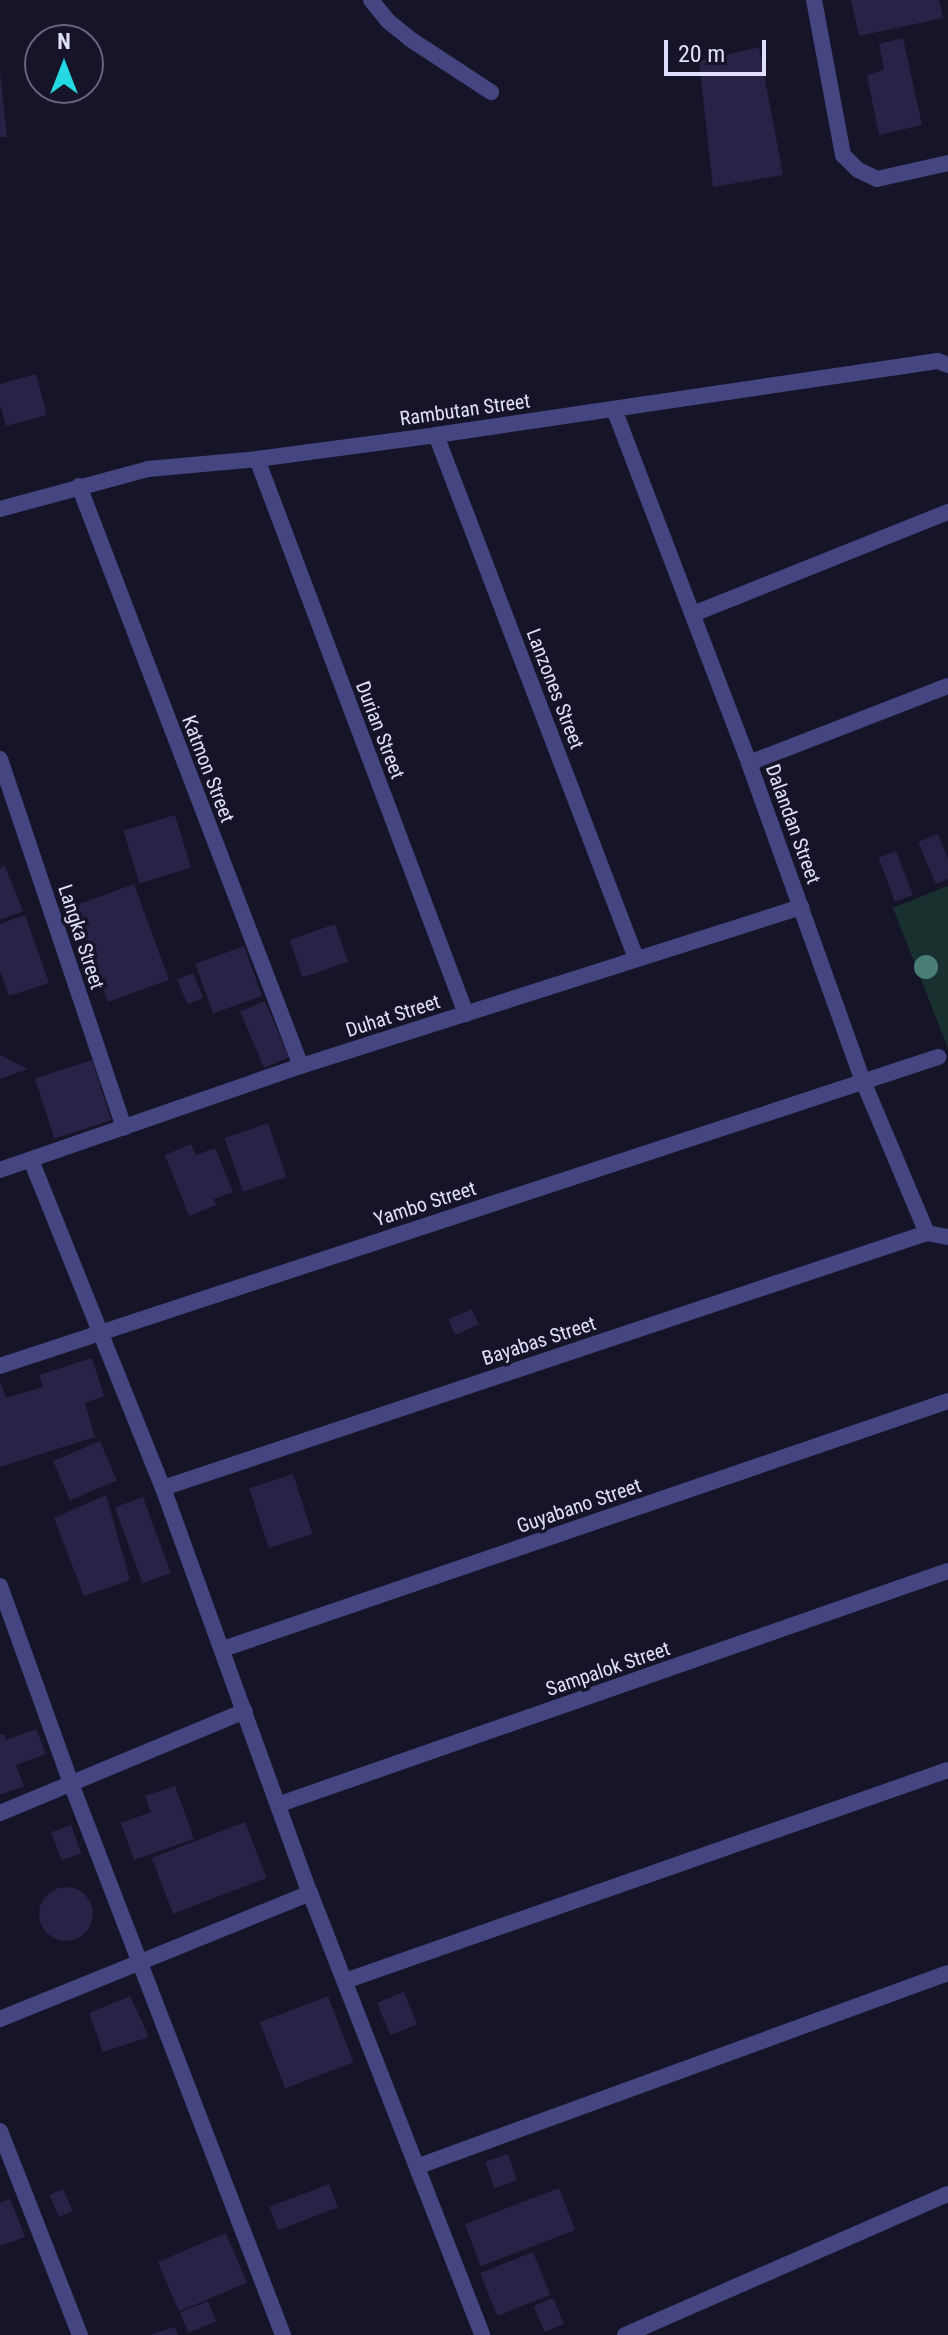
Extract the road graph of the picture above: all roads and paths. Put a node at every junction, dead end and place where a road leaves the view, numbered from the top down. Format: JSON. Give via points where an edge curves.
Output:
{"nodes":[{"id":1,"x":371,"y":0,"type":"edge"},
{"id":2,"x":814,"y":0,"type":"edge"},
{"id":3,"x":491,"y":92,"type":"dead end"},
{"id":4,"x":948,"y":163,"type":"edge"},
{"id":5,"x":943,"y":363,"type":"edge"},
{"id":6,"x":614,"y":409,"type":"junction"},
{"id":7,"x":436,"y":435,"type":"junction"},
{"id":8,"x":257,"y":459,"type":"junction"},
{"id":9,"x":79,"y":486,"type":"junction"},
{"id":10,"x":0,"y":509,"type":"edge"},
{"id":11,"x":948,"y":512,"type":"edge"},
{"id":12,"x":693,"y":614,"type":"junction"},
{"id":13,"x":948,"y":686,"type":"edge"},
{"id":14,"x":0,"y":759,"type":"edge"},
{"id":15,"x":749,"y":763,"type":"junction"},
{"id":16,"x":801,"y":907,"type":"junction"},
{"id":17,"x":636,"y":958,"type":"junction"},
{"id":18,"x":466,"y":1014,"type":"junction"},
{"id":19,"x":938,"y":1057,"type":"dead end"},
{"id":20,"x":301,"y":1066,"type":"junction"},
{"id":21,"x":863,"y":1081,"type":"junction"},
{"id":22,"x":124,"y":1128,"type":"junction"},
{"id":23,"x":31,"y":1160,"type":"junction"},
{"id":24,"x":0,"y":1170,"type":"edge"},
{"id":25,"x":927,"y":1233,"type":"junction"},
{"id":26,"x":948,"y":1237,"type":"edge"},
{"id":27,"x":99,"y":1333,"type":"junction"},
{"id":28,"x":0,"y":1366,"type":"edge"},
{"id":29,"x":948,"y":1401,"type":"edge"},
{"id":30,"x":163,"y":1488,"type":"junction"},
{"id":31,"x":944,"y":1572,"type":"edge"},
{"id":32,"x":0,"y":1586,"type":"edge"},
{"id":33,"x":948,"y":1589,"type":"edge"},
{"id":34,"x":223,"y":1649,"type":"junction"},
{"id":35,"x":245,"y":1711,"type":"junction"},
{"id":36,"x":948,"y":1770,"type":"edge"},
{"id":37,"x":72,"y":1786,"type":"junction"},
{"id":38,"x":280,"y":1804,"type":"junction"},
{"id":39,"x":0,"y":1813,"type":"edge"},
{"id":40,"x":310,"y":1893,"type":"junction"},
{"id":41,"x":141,"y":1961,"type":"junction"},
{"id":42,"x":948,"y":1973,"type":"edge"},
{"id":43,"x":345,"y":1981,"type":"junction"},
{"id":44,"x":0,"y":2019,"type":"edge"},
{"id":45,"x":0,"y":2131,"type":"edge"},
{"id":46,"x":419,"y":2166,"type":"junction"},
{"id":47,"x":948,"y":2194,"type":"edge"},
{"id":48,"x":80,"y":2335,"type":"edge"},
{"id":49,"x":283,"y":2335,"type":"edge"},
{"id":50,"x":482,"y":2335,"type":"edge"},
{"id":51,"x":625,"y":2335,"type":"edge"}],
"edges":[{"from":1,"to":3,"type":"street","via":[[410,39]]},
{"from":2,"to":4,"type":"street","via":[[843,155],[877,179]]},
{"from":5,"to":6,"type":"street","name":"Rambutan Street"},
{"from":6,"to":7,"type":"street","name":"Rambutan Street"},
{"from":6,"to":12,"type":"street","name":"Dalandan Street"},
{"from":7,"to":8,"type":"street","name":"Rambutan Street"},
{"from":7,"to":17,"type":"street","name":"Lanzones Street"},
{"from":8,"to":9,"type":"street","name":"Rambutan Street","via":[[148,469]]},
{"from":8,"to":18,"type":"street","name":"Durian Street"},
{"from":9,"to":10,"type":"street","name":"Rambutan Street"},
{"from":9,"to":20,"type":"street","name":"Katmon Street"},
{"from":11,"to":12,"type":"street"},
{"from":12,"to":15,"type":"street","name":"Dalandan Street"},
{"from":13,"to":15,"type":"street"},
{"from":14,"to":22,"type":"street","name":"Langka Street"},
{"from":15,"to":16,"type":"street","name":"Dalandan Street"},
{"from":16,"to":17,"type":"street","name":"Duhat Street"},
{"from":16,"to":21,"type":"street","name":"Dalandan Street"},
{"from":17,"to":18,"type":"street","name":"Duhat Street"},
{"from":18,"to":20,"type":"street","name":"Duhat Street"},
{"from":19,"to":21,"type":"street","name":"Yambo Street"},
{"from":20,"to":22,"type":"street","name":"Duhat Street"},
{"from":21,"to":25,"type":"street","name":"Dalandan Street"},
{"from":21,"to":27,"type":"street","name":"Yambo Street"},
{"from":22,"to":23,"type":"street","name":"Duhat Street"},
{"from":23,"to":24,"type":"street","name":"Duhat Street"},
{"from":23,"to":27,"type":"street"},
{"from":25,"to":26,"type":"street"},
{"from":25,"to":30,"type":"street","name":"Bayabas Street"},
{"from":27,"to":28,"type":"street","name":"Yambo Street"},
{"from":27,"to":30,"type":"street"},
{"from":29,"to":34,"type":"street","name":"Guyabano Street"},
{"from":30,"to":34,"type":"street"},
{"from":31,"to":33,"type":"street"},
{"from":31,"to":38,"type":"street","name":"Sampalok Street"},
{"from":32,"to":37,"type":"street"},
{"from":34,"to":35,"type":"street"},
{"from":35,"to":37,"type":"street"},
{"from":35,"to":38,"type":"street"},
{"from":36,"to":43,"type":"street"},
{"from":37,"to":39,"type":"street"},
{"from":37,"to":41,"type":"street"},
{"from":38,"to":40,"type":"street"},
{"from":40,"to":41,"type":"street"},
{"from":40,"to":43,"type":"street"},
{"from":41,"to":44,"type":"street"},
{"from":41,"to":49,"type":"street"},
{"from":42,"to":46,"type":"street"},
{"from":43,"to":46,"type":"street"},
{"from":45,"to":48,"type":"street"},
{"from":46,"to":50,"type":"street"},
{"from":47,"to":51,"type":"street"}]}
